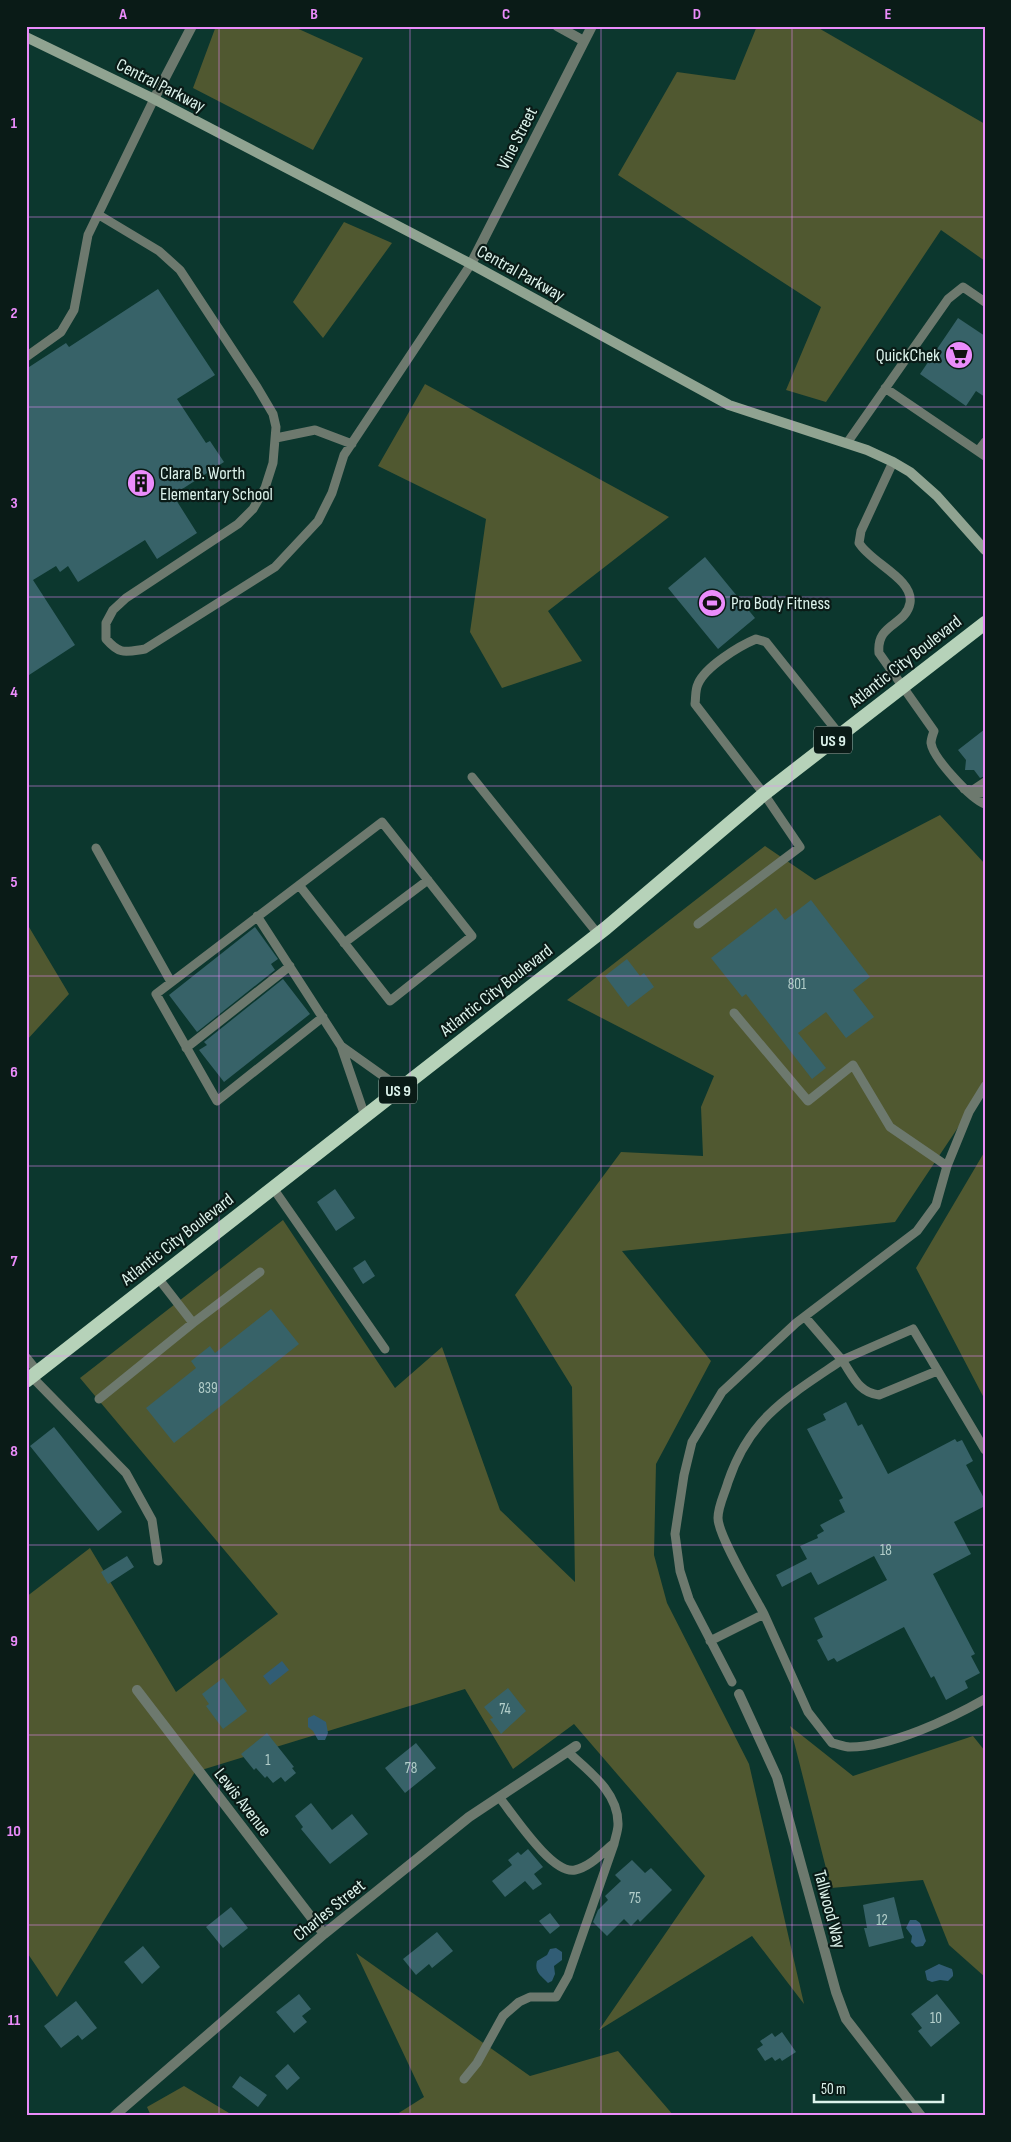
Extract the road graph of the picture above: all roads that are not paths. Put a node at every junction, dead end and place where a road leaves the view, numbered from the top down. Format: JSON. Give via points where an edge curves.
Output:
{"nodes":[{"id":1,"x":192,"y":26,"type":"edge"},
{"id":2,"x":557,"y":26,"type":"edge"},
{"id":3,"x":592,"y":26,"type":"edge"},
{"id":4,"x":26,"y":37,"type":"edge"},
{"id":5,"x":584,"y":41,"type":"junction"},
{"id":6,"x":154,"y":99,"type":"junction"},
{"id":7,"x":98,"y":215,"type":"junction"},
{"id":8,"x":471,"y":264,"type":"junction"},
{"id":9,"x":985,"y":302,"type":"edge"},
{"id":10,"x":26,"y":356,"type":"edge"},
{"id":11,"x":885,"y":388,"type":"junction"},
{"id":12,"x":276,"y":438,"type":"junction"},
{"id":13,"x":985,"y":442,"type":"edge"},
{"id":14,"x":847,"y":443,"type":"junction"},
{"id":15,"x":352,"y":444,"type":"junction"},
{"id":16,"x":982,"y":454,"type":"edge"},
{"id":17,"x":893,"y":462,"type":"junction"},
{"id":18,"x":985,"y":550,"type":"edge"},
{"id":19,"x":985,"y":623,"type":"edge"},
{"id":20,"x":902,"y":687,"type":"junction"},
{"id":21,"x":840,"y":735,"type":"junction"},
{"id":22,"x":472,"y":777,"type":"dead end"},
{"id":23,"x":985,"y":782,"type":"edge"},
{"id":24,"x":964,"y":790,"type":"junction"},
{"id":25,"x":985,"y":792,"type":"edge"},
{"id":26,"x":764,"y":794,"type":"junction"},
{"id":27,"x":985,"y":797,"type":"edge"},
{"id":28,"x":985,"y":804,"type":"edge"},
{"id":29,"x":96,"y":848,"type":"dead end"},
{"id":30,"x":428,"y":880,"type":"junction"},
{"id":31,"x":299,"y":885,"type":"junction"},
{"id":32,"x":257,"y":916,"type":"junction"},
{"id":33,"x":698,"y":924,"type":"dead end"},
{"id":34,"x":598,"y":934,"type":"junction"},
{"id":35,"x":344,"y":943,"type":"junction"},
{"id":36,"x":290,"y":966,"type":"junction"},
{"id":37,"x":170,"y":982,"type":"junction"},
{"id":38,"x":734,"y":1013,"type":"dead end"},
{"id":39,"x":323,"y":1017,"type":"junction"},
{"id":40,"x":341,"y":1046,"type":"junction"},
{"id":41,"x":186,"y":1048,"type":"junction"},
{"id":42,"x":985,"y":1086,"type":"edge"},
{"id":43,"x":400,"y":1088,"type":"junction"},
{"id":44,"x":365,"y":1116,"type":"junction"},
{"id":45,"x":948,"y":1166,"type":"junction"},
{"id":46,"x":273,"y":1188,"type":"junction"},
{"id":47,"x":260,"y":1272,"type":"dead end"},
{"id":48,"x":158,"y":1278,"type":"junction"},
{"id":49,"x":805,"y":1317,"type":"junction"},
{"id":50,"x":194,"y":1323,"type":"junction"},
{"id":51,"x":385,"y":1349,"type":"dead end"},
{"id":52,"x":26,"y":1357,"type":"edge"},
{"id":53,"x":842,"y":1360,"type":"junction"},
{"id":54,"x":937,"y":1371,"type":"junction"},
{"id":55,"x":32,"y":1377,"type":"edge"},
{"id":56,"x":99,"y":1400,"type":"dead end"},
{"id":57,"x":985,"y":1450,"type":"edge"},
{"id":58,"x":158,"y":1561,"type":"dead end"},
{"id":59,"x":764,"y":1614,"type":"junction"},
{"id":60,"x":710,"y":1641,"type":"junction"},
{"id":61,"x":732,"y":1682,"type":"dead end"},
{"id":62,"x":137,"y":1690,"type":"dead end"},
{"id":63,"x":739,"y":1694,"type":"dead end"},
{"id":64,"x":985,"y":1699,"type":"edge"},
{"id":65,"x":572,"y":1749,"type":"joint"},
{"id":66,"x":499,"y":1797,"type":"junction"},
{"id":67,"x":614,"y":1844,"type":"junction"},
{"id":68,"x":324,"y":1934,"type":"junction"},
{"id":69,"x":464,"y":2079,"type":"dead end"},
{"id":70,"x":114,"y":2116,"type":"edge"},
{"id":71,"x":921,"y":2116,"type":"edge"}],
"edges":[{"from":1,"to":6,"type":"street"},
{"from":2,"to":5,"type":"street"},
{"from":3,"to":5,"type":"street","name":"Vine Street"},
{"from":4,"to":6,"type":"main road","name":"Central Parkway"},
{"from":5,"to":8,"type":"street","name":"Vine Street"},
{"from":6,"to":7,"type":"lane"},
{"from":6,"to":8,"type":"main road","name":"Central Parkway"},
{"from":7,"to":10,"type":"lane","via":[[88,235],[74,310],[61,332]]},
{"from":7,"to":12,"type":"lane","via":[[159,251],[180,270],[273,414]]},
{"from":8,"to":14,"type":"main road","name":"Central Parkway","via":[[730,405]]},
{"from":8,"to":15,"type":"lane"},
{"from":9,"to":11,"type":"lane","via":[[963,287],[948,299]]},
{"from":11,"to":14,"type":"lane"},
{"from":11,"to":16,"type":"lane"},
{"from":12,"to":15,"type":"lane","via":[[315,430]]},
{"from":12,"to":15,"type":"lane","via":[[274,463],[253,509],[238,524],[146,583],[113,610],[106,623],[106,639],[115,650],[145,649],[275,567],[318,521],[332,493],[344,455]]},
{"from":13,"to":16,"type":"lane"},
{"from":14,"to":17,"type":"main road","name":"Central Parkway"},
{"from":17,"to":18,"type":"main road","name":"Central Parkway","via":[[937,496]]},
{"from":17,"to":20,"type":"lane","via":[[860,531],[859,543],[865,553],[905,583],[910,592],[910,603],[905,613],[882,633],[878,642],[879,653]]},
{"from":19,"to":20,"type":"highway","name":"Atlantic City Boulevard","number":"US 9"},
{"from":20,"to":21,"type":"highway","name":"Atlantic City Boulevard","number":"US 9"},
{"from":20,"to":24,"type":"lane","via":[[934,731],[931,742],[937,755]]},
{"from":21,"to":26,"type":"highway","name":"Atlantic City Boulevard","number":"US 9"},
{"from":21,"to":26,"type":"lane","via":[[766,642],[756,639],[740,646],[702,677],[697,686],[695,704]]},
{"from":22,"to":34,"type":"lane"},
{"from":23,"to":24,"type":"lane","via":[[973,790]]},
{"from":24,"to":25,"type":"lane","via":[[976,794]]},
{"from":24,"to":27,"type":"lane"},
{"from":24,"to":28,"type":"lane"},
{"from":26,"to":33,"type":"lane","via":[[800,847]]},
{"from":26,"to":34,"type":"highway","name":"Atlantic City Boulevard","number":"US 9"},
{"from":29,"to":37,"type":"lane"},
{"from":30,"to":31,"type":"lane","via":[[382,822]]},
{"from":30,"to":35,"type":"lane"},
{"from":30,"to":35,"type":"lane","via":[[472,936],[390,1001]]},
{"from":31,"to":32,"type":"lane"},
{"from":31,"to":35,"type":"lane"},
{"from":32,"to":36,"type":"lane"},
{"from":32,"to":37,"type":"lane"},
{"from":34,"to":43,"type":"highway","name":"Atlantic City Boulevard","number":"US 9"},
{"from":36,"to":39,"type":"lane"},
{"from":36,"to":41,"type":"lane"},
{"from":37,"to":41,"type":"lane","via":[[156,994]]},
{"from":38,"to":45,"type":"lane","via":[[808,1101],[853,1065],[890,1126]]},
{"from":39,"to":40,"type":"lane"},
{"from":39,"to":41,"type":"lane","via":[[217,1101]]},
{"from":40,"to":43,"type":"lane"},
{"from":40,"to":44,"type":"lane"},
{"from":42,"to":45,"type":"lane","via":[[969,1112]]},
{"from":43,"to":44,"type":"highway","name":"Atlantic City Boulevard","number":"US 9"},
{"from":44,"to":46,"type":"highway","name":"Atlantic City Boulevard","number":"US 9"},
{"from":45,"to":49,"type":"lane","via":[[936,1205],[917,1231]]},
{"from":46,"to":48,"type":"highway","name":"Atlantic City Boulevard","number":"US 9"},
{"from":46,"to":51,"type":"lane"},
{"from":47,"to":50,"type":"lane"},
{"from":48,"to":50,"type":"lane"},
{"from":48,"to":55,"type":"highway","name":"Atlantic City Boulevard","number":"US 9"},
{"from":49,"to":53,"type":"lane"},
{"from":49,"to":60,"type":"lane","via":[[722,1392],[692,1442],[675,1534],[680,1571],[689,1600]]},
{"from":50,"to":56,"type":"lane"},
{"from":52,"to":55,"type":"lane"},
{"from":53,"to":54,"type":"lane","via":[[861,1388],[880,1396]]},
{"from":53,"to":54,"type":"lane","via":[[913,1329]]},
{"from":53,"to":59,"type":"lane","via":[[784,1399],[750,1435],[736,1460],[723,1498],[718,1519],[722,1535]]},
{"from":54,"to":57,"type":"lane"},
{"from":55,"to":58,"type":"lane","via":[[126,1473],[152,1520]]},
{"from":59,"to":60,"type":"lane"},
{"from":59,"to":64,"type":"lane","via":[[808,1712],[832,1743],[850,1747],[878,1743],[923,1730]]},
{"from":60,"to":61,"type":"lane"},
{"from":62,"to":68,"type":"street","name":"Lewis Avenue"},
{"from":63,"to":71,"type":"street","name":"Tallwood Way","via":[[777,1777],[846,2019]]},
{"from":65,"to":66,"type":"street","name":"Charles Street"},
{"from":65,"to":67,"type":"lane","via":[[602,1784],[615,1806],[618,1825]]},
{"from":66,"to":67,"type":"lane","via":[[546,1856],[563,1869],[574,1871],[585,1867]]},
{"from":66,"to":68,"type":"street","name":"Charles Street","via":[[469,1817]]},
{"from":67,"to":69,"type":"lane","via":[[568,1976],[556,1997],[530,1997],[503,2016],[477,2063]]},
{"from":68,"to":70,"type":"street","name":"Charles Street"}]}
